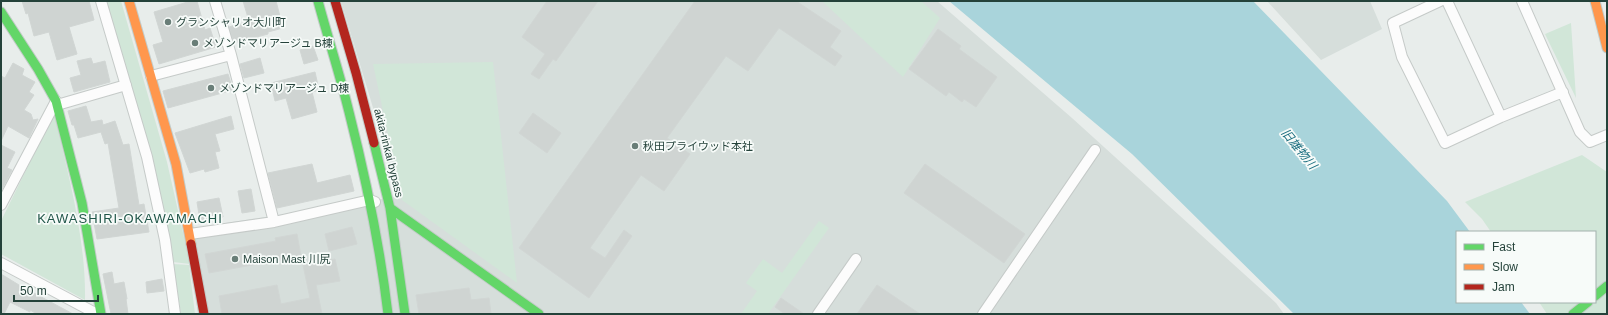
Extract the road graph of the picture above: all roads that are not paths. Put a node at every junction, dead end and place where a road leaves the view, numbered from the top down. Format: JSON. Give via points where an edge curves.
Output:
{"nodes":[{"id":1,"x":101,"y":1,"type":"edge"},
{"id":2,"x":130,"y":1,"type":"edge"},
{"id":3,"x":215,"y":1,"type":"edge"},
{"id":4,"x":318,"y":1,"type":"edge"},
{"id":5,"x":335,"y":1,"type":"edge"},
{"id":6,"x":1440,"y":1,"type":"edge"},
{"id":7,"x":1447,"y":1,"type":"edge"},
{"id":8,"x":1522,"y":1,"type":"edge"},
{"id":9,"x":1594,"y":1,"type":"edge"},
{"id":10,"x":2,"y":15,"type":"edge"},
{"id":11,"x":1607,"y":48,"type":"edge"},
{"id":12,"x":231,"y":55,"type":"junction"},
{"id":13,"x":151,"y":76,"type":"junction"},
{"id":14,"x":126,"y":85,"type":"junction"},
{"id":15,"x":1563,"y":92,"type":"junction"},
{"id":16,"x":56,"y":103,"type":"junction"},
{"id":17,"x":1501,"y":117,"type":"junction"},
{"id":18,"x":1607,"y":135,"type":"edge"},
{"id":19,"x":1095,"y":150,"type":"dead end"},
{"id":20,"x":370,"y":200,"type":"junction"},
{"id":21,"x":1,"y":205,"type":"edge"},
{"id":22,"x":390,"y":208,"type":"junction"},
{"id":23,"x":274,"y":222,"type":"junction"},
{"id":24,"x":190,"y":234,"type":"junction"},
{"id":25,"x":856,"y":259,"type":"dead end"},
{"id":26,"x":1,"y":263,"type":"edge"},
{"id":27,"x":1607,"y":286,"type":"edge"},
{"id":28,"x":1596,"y":295,"type":"edge"},
{"id":29,"x":1585,"y":304,"type":"edge"},
{"id":30,"x":97,"y":314,"type":"edge"},
{"id":31,"x":101,"y":314,"type":"edge"},
{"id":32,"x":175,"y":314,"type":"edge"},
{"id":33,"x":204,"y":314,"type":"edge"},
{"id":34,"x":388,"y":314,"type":"edge"},
{"id":35,"x":405,"y":314,"type":"edge"},
{"id":36,"x":538,"y":314,"type":"edge"},
{"id":37,"x":818,"y":314,"type":"edge"},
{"id":38,"x":983,"y":314,"type":"edge"},
{"id":39,"x":1573,"y":314,"type":"edge"}],
"edges":[{"from":1,"to":14,"type":"street"},
{"from":2,"to":13,"type":"main road"},
{"from":3,"to":12,"type":"street"},
{"from":4,"to":20,"type":"main road","via":[[353,126]]},
{"from":5,"to":22,"type":"main road","name":"akita-rinkai bypass"},
{"from":6,"to":17,"type":"street","via":[[1394,23],[1402,58],[1445,143]]},
{"from":7,"to":17,"type":"street"},
{"from":8,"to":15,"type":"street"},
{"from":9,"to":11,"type":"main road"},
{"from":10,"to":16,"type":"main road","via":[[38,69]]},
{"from":12,"to":13,"type":"street"},
{"from":12,"to":23,"type":"street"},
{"from":13,"to":24,"type":"main road","via":[[176,164]]},
{"from":14,"to":16,"type":"street"},
{"from":14,"to":32,"type":"street","via":[[147,157],[165,240]]},
{"from":15,"to":17,"type":"street"},
{"from":15,"to":18,"type":"street","via":[[1580,132],[1590,142]]},
{"from":16,"to":21,"type":"street"},
{"from":16,"to":31,"type":"main road","via":[[82,203]]},
{"from":19,"to":38,"type":"street"},
{"from":20,"to":22,"type":"street"},
{"from":20,"to":23,"type":"street"},
{"from":20,"to":34,"type":"main road"},
{"from":22,"to":35,"type":"main road","name":"akita-rinkai bypass"},
{"from":22,"to":36,"type":"main road"},
{"from":23,"to":24,"type":"street"},
{"from":24,"to":33,"type":"main road"},
{"from":25,"to":37,"type":"street"},
{"from":26,"to":30,"type":"street"},
{"from":27,"to":28,"type":"main road"},
{"from":29,"to":39,"type":"main road"}]}
